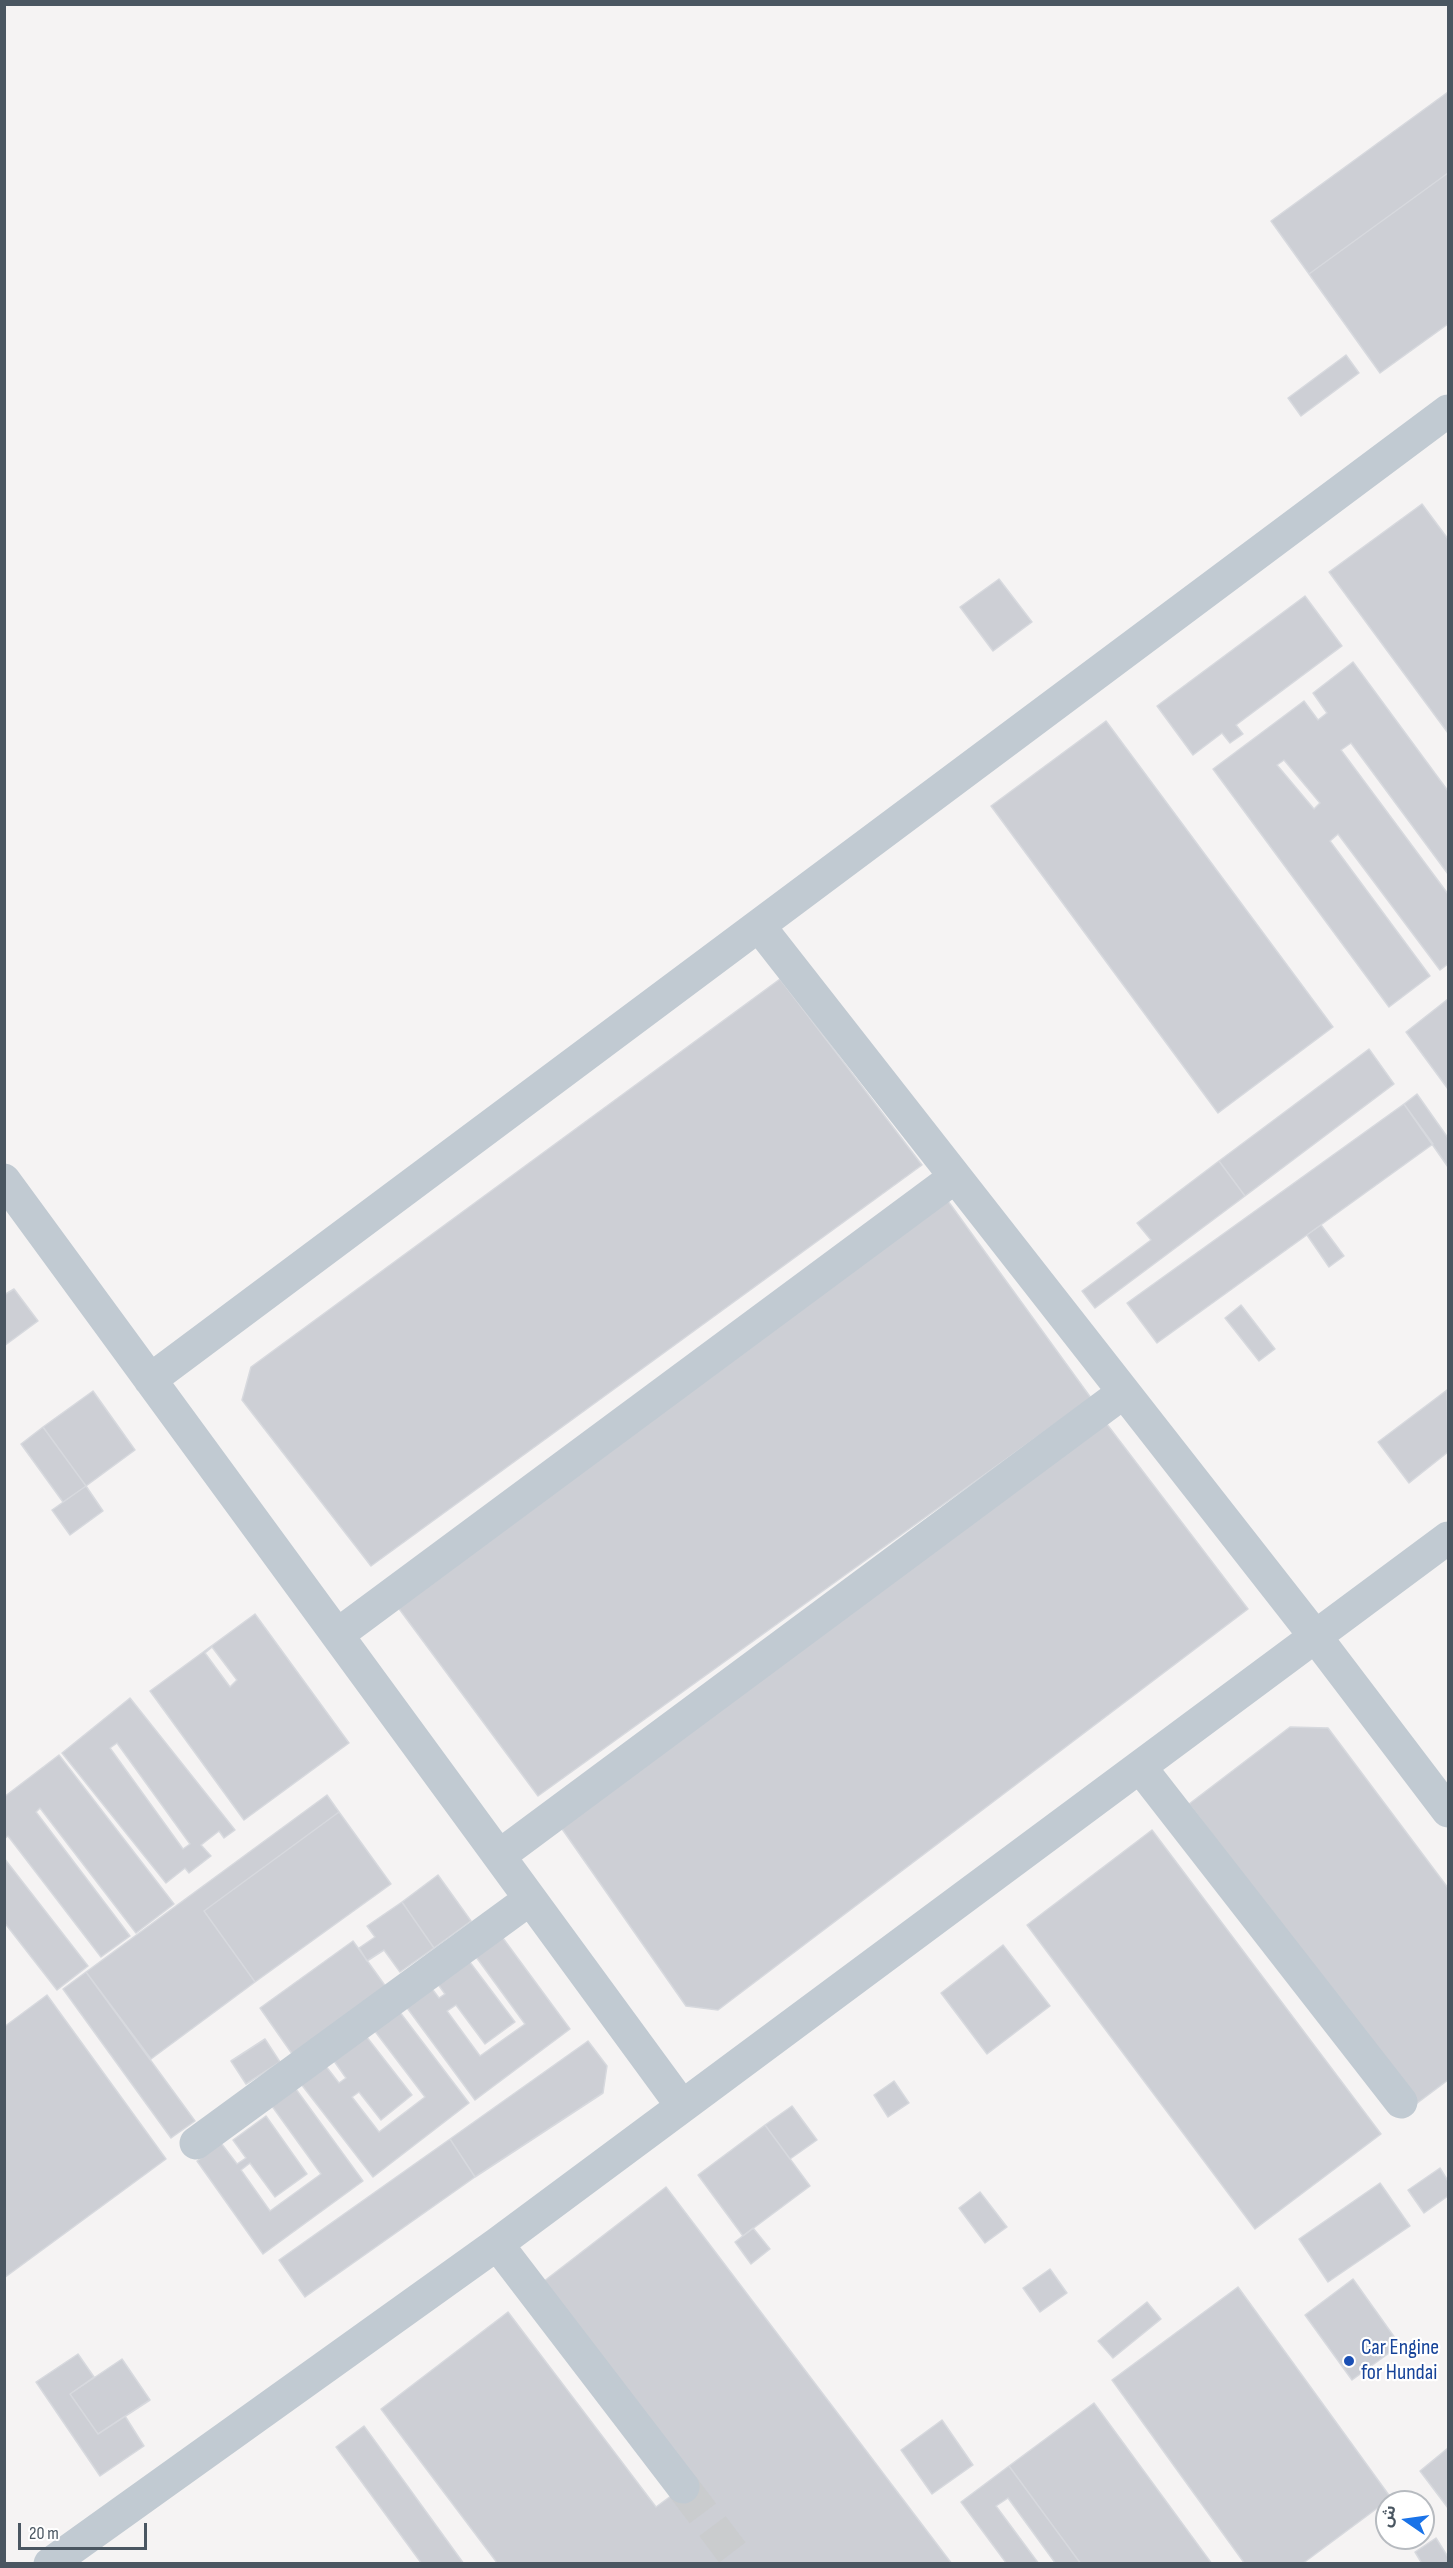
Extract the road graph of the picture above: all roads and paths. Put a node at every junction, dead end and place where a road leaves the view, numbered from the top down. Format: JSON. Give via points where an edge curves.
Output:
{"nodes":[{"id":1,"x":1449,"y":411,"type":"edge"},
{"id":2,"x":759,"y":926,"type":"junction"},
{"id":3,"x":955,"y":1177,"type":"junction"},
{"id":4,"x":4,"y":1180,"type":"edge"},
{"id":5,"x":150,"y":1380,"type":"junction"},
{"id":6,"x":1124,"y":1392,"type":"junction"},
{"id":7,"x":1449,"y":1538,"type":"edge"},
{"id":8,"x":337,"y":1635,"type":"junction"},
{"id":9,"x":1315,"y":1636,"type":"junction"},
{"id":10,"x":1140,"y":1767,"type":"junction"},
{"id":11,"x":1449,"y":1811,"type":"edge"},
{"id":12,"x":499,"y":1856,"type":"junction"},
{"id":13,"x":530,"y":1899,"type":"junction"},
{"id":14,"x":1401,"y":2102,"type":"dead end"},
{"id":15,"x":682,"y":2106,"type":"junction"},
{"id":16,"x":196,"y":2143,"type":"dead end"},
{"id":17,"x":497,"y":2244,"type":"junction"},
{"id":18,"x":683,"y":2487,"type":"tunnel mouth"},
{"id":19,"x":50,"y":2564,"type":"edge"}],
"edges":[{"from":1,"to":2,"type":"street"},
{"from":2,"to":3,"type":"street"},
{"from":2,"to":5,"type":"street"},
{"from":3,"to":6,"type":"street"},
{"from":3,"to":8,"type":"street"},
{"from":4,"to":5,"type":"street"},
{"from":5,"to":8,"type":"street"},
{"from":6,"to":9,"type":"street"},
{"from":6,"to":12,"type":"street"},
{"from":7,"to":9,"type":"street"},
{"from":8,"to":12,"type":"street"},
{"from":9,"to":10,"type":"street"},
{"from":9,"to":11,"type":"street"},
{"from":10,"to":14,"type":"street"},
{"from":10,"to":15,"type":"street"},
{"from":12,"to":13,"type":"street"},
{"from":13,"to":15,"type":"street"},
{"from":13,"to":16,"type":"street"},
{"from":15,"to":17,"type":"street"},
{"from":17,"to":18,"type":"street"},
{"from":17,"to":19,"type":"street"}]}
